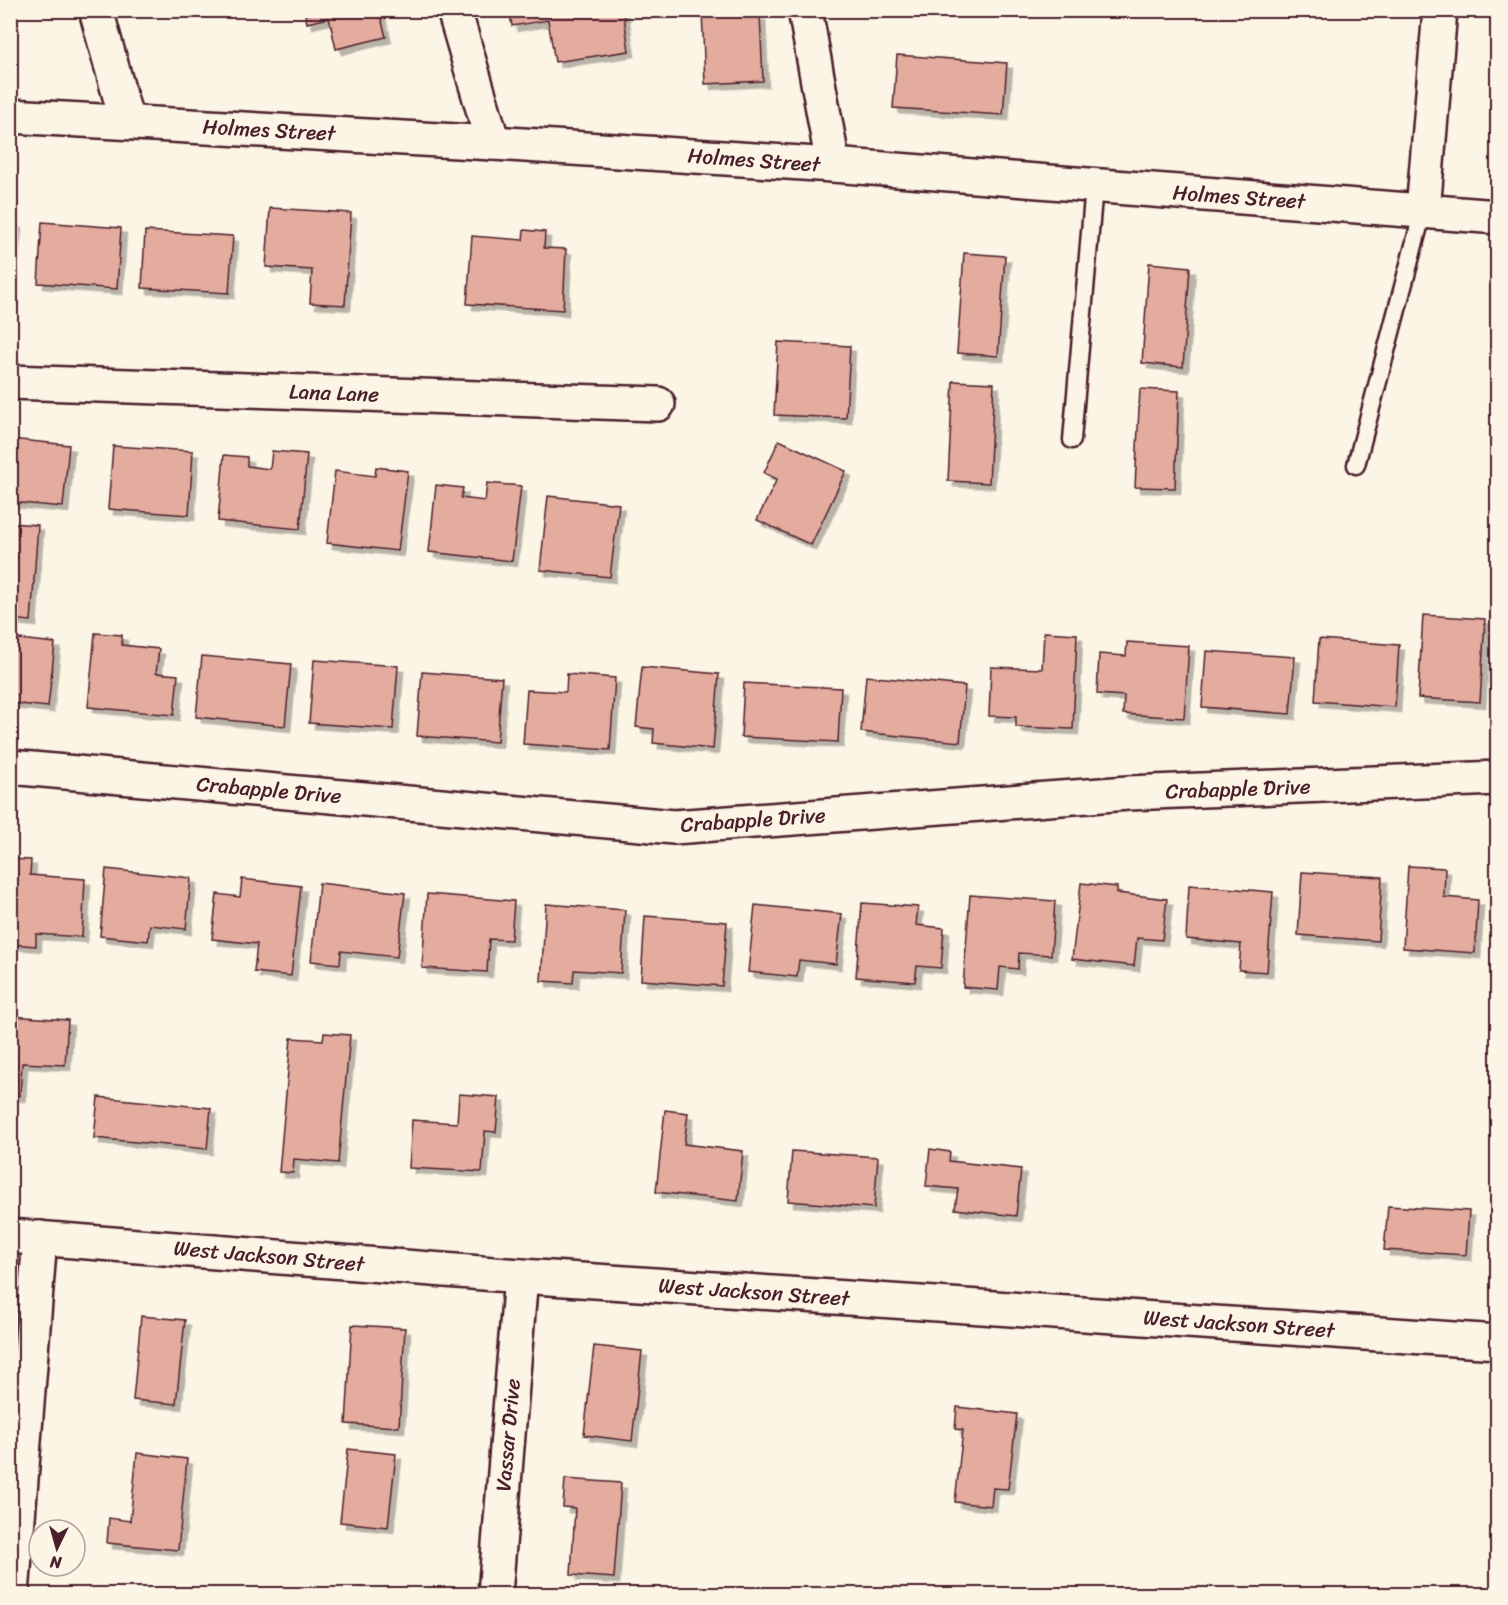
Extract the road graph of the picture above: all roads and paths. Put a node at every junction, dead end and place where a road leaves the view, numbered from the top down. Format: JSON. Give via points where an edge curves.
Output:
{"nodes":[{"id":1,"x":96,"y":10,"type":"edge"},
{"id":2,"x":454,"y":10,"type":"edge"},
{"id":3,"x":805,"y":10,"type":"edge"},
{"id":4,"x":1440,"y":10,"type":"edge"},
{"id":5,"x":10,"y":116,"type":"edge"},
{"id":6,"x":127,"y":122,"type":"junction"},
{"id":7,"x":493,"y":143,"type":"junction"},
{"id":8,"x":833,"y":165,"type":"junction"},
{"id":9,"x":1094,"y":186,"type":"junction"},
{"id":10,"x":1423,"y":211,"type":"junction"},
{"id":11,"x":1497,"y":218,"type":"edge"},
{"id":12,"x":10,"y":382,"type":"edge"},
{"id":13,"x":658,"y":404,"type":"dead end"},
{"id":14,"x":1072,"y":440,"type":"dead end"},
{"id":15,"x":1356,"y":465,"type":"dead end"},
{"id":16,"x":10,"y":767,"type":"edge"},
{"id":17,"x":1497,"y":778,"type":"edge"},
{"id":18,"x":25,"y":1237,"type":"edge"},
{"id":19,"x":521,"y":1276,"type":"junction"},
{"id":20,"x":1497,"y":1342,"type":"edge"},
{"id":21,"x":12,"y":1594,"type":"edge"},
{"id":22,"x":495,"y":1594,"type":"edge"}],
"edges":[{"from":1,"to":6,"type":"street"},
{"from":2,"to":7,"type":"street"},
{"from":3,"to":8,"type":"street"},
{"from":4,"to":10,"type":"street"},
{"from":5,"to":6,"type":"street","name":"Holmes Street"},
{"from":6,"to":7,"type":"street","name":"Holmes Street"},
{"from":7,"to":8,"type":"street","name":"Holmes Street"},
{"from":8,"to":9,"type":"street","name":"Holmes Street"},
{"from":9,"to":10,"type":"street","name":"Holmes Street"},
{"from":9,"to":14,"type":"lane"},
{"from":10,"to":11,"type":"street","name":"Holmes Street"},
{"from":10,"to":15,"type":"lane"},
{"from":12,"to":13,"type":"street","name":"Lana Lane"},
{"from":16,"to":17,"type":"street","name":"Crabapple Drive","via":[[674,826],[1128,793]]},
{"from":18,"to":19,"type":"street","name":"West Jackson Street"},
{"from":18,"to":21,"type":"street"},
{"from":19,"to":20,"type":"street","name":"West Jackson Street"},
{"from":19,"to":22,"type":"street","name":"Vassar Drive"}]}
